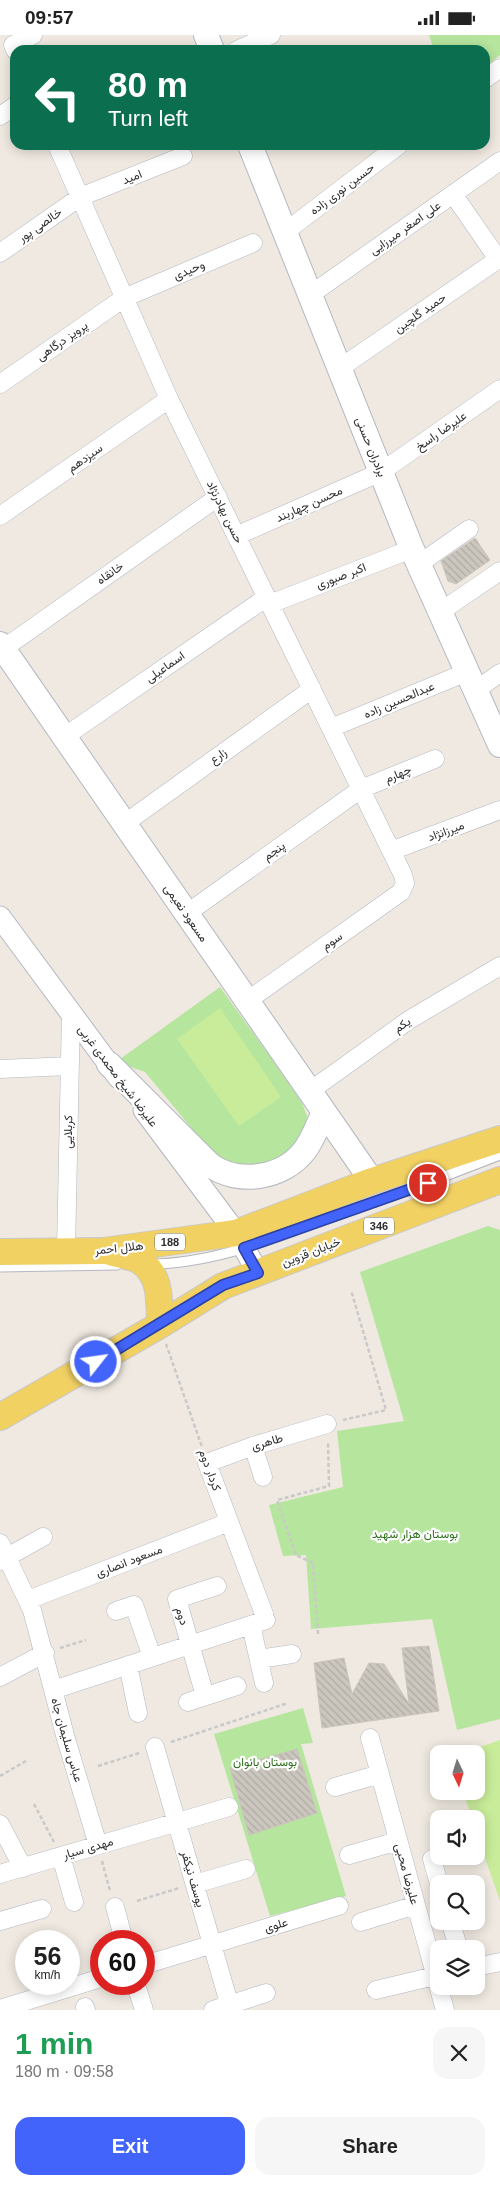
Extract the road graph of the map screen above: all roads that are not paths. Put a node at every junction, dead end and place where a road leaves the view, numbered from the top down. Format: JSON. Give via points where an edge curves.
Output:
{"nodes":[{"id":1,"x":33,"y":35,"type":"edge"},
{"id":2,"x":272,"y":35,"type":"edge"},
{"id":3,"x":17,"y":45,"type":"edge"},
{"id":4,"x":249,"y":45,"type":"edge"},
{"id":5,"x":59,"y":150,"type":"edge"},
{"id":6,"x":244,"y":150,"type":"edge"},
{"id":7,"x":252,"y":150,"type":"edge"},
{"id":8,"x":392,"y":150,"type":"edge"},
{"id":9,"x":183,"y":156,"type":"dead end"},
{"id":10,"x":500,"y":161,"type":"edge"},
{"id":11,"x":453,"y":194,"type":"junction"},
{"id":12,"x":80,"y":197,"type":"junction"},
{"id":13,"x":285,"y":232,"type":"junction"},
{"id":14,"x":253,"y":243,"type":"dead end"},
{"id":15,"x":0,"y":253,"type":"edge"},
{"id":16,"x":499,"y":258,"type":"edge"},
{"id":17,"x":310,"y":295,"type":"junction"},
{"id":18,"x":124,"y":298,"type":"junction"},
{"id":19,"x":340,"y":368,"type":"junction"},
{"id":20,"x":0,"y":384,"type":"edge"},
{"id":21,"x":500,"y":389,"type":"edge"},
{"id":22,"x":169,"y":399,"type":"junction"},
{"id":23,"x":379,"y":473,"type":"junction"},
{"id":24,"x":218,"y":497,"type":"junction"},
{"id":25,"x":0,"y":516,"type":"edge"},
{"id":26,"x":469,"y":529,"type":"dead end"},
{"id":27,"x":236,"y":536,"type":"junction"},
{"id":28,"x":413,"y":554,"type":"junction"},
{"id":29,"x":500,"y":571,"type":"edge"},
{"id":30,"x":268,"y":600,"type":"junction"},
{"id":31,"x":440,"y":612,"type":"junction"},
{"id":32,"x":2,"y":647,"type":"edge"},
{"id":33,"x":500,"y":673,"type":"edge"},
{"id":34,"x":469,"y":678,"type":"junction"},
{"id":35,"x":312,"y":689,"type":"junction"},
{"id":36,"x":495,"y":719,"type":"edge"},
{"id":37,"x":331,"y":728,"type":"junction"},
{"id":38,"x":64,"y":737,"type":"junction"},
{"id":39,"x":500,"y":745,"type":"edge"},
{"id":40,"x":500,"y":756,"type":"edge"},
{"id":41,"x":435,"y":759,"type":"dead end"},
{"id":42,"x":361,"y":789,"type":"junction"},
{"id":43,"x":500,"y":810,"type":"edge"},
{"id":44,"x":124,"y":824,"type":"junction"},
{"id":45,"x":392,"y":851,"type":"junction"},
{"id":46,"x":403,"y":875,"type":"joint"},
{"id":47,"x":186,"y":913,"type":"junction"},
{"id":48,"x":0,"y":917,"type":"edge"},
{"id":49,"x":500,"y":966,"type":"edge"},
{"id":50,"x":247,"y":1001,"type":"junction"},
{"id":51,"x":71,"y":1012,"type":"junction"},
{"id":52,"x":109,"y":1064,"type":"junction"},
{"id":53,"x":70,"y":1065,"type":"junction"},
{"id":54,"x":0,"y":1069,"type":"edge"},
{"id":55,"x":310,"y":1091,"type":"junction"},
{"id":56,"x":324,"y":1112,"type":"junction"},
{"id":57,"x":500,"y":1139,"type":"edge"},
{"id":58,"x":500,"y":1155,"type":"edge"},
{"id":59,"x":500,"y":1180,"type":"edge"},
{"id":60,"x":372,"y":1181,"type":"junction"},
{"id":61,"x":240,"y":1241,"type":"junction"},
{"id":62,"x":66,"y":1251,"type":"junction"},
{"id":63,"x":103,"y":1251,"type":"junction"},
{"id":64,"x":0,"y":1252,"type":"edge"},
{"id":65,"x":144,"y":1264,"type":"junction"},
{"id":66,"x":0,"y":1267,"type":"edge"},
{"id":67,"x":258,"y":1273,"type":"junction"},
{"id":68,"x":160,"y":1325,"type":"junction"},
{"id":69,"x":0,"y":1417,"type":"edge"},
{"id":70,"x":328,"y":1424,"type":"road end"},
{"id":71,"x":253,"y":1446,"type":"junction"},
{"id":72,"x":207,"y":1463,"type":"joint"},
{"id":73,"x":263,"y":1477,"type":"dead end"},
{"id":74,"x":229,"y":1522,"type":"junction"},
{"id":75,"x":43,"y":1537,"type":"dead end"},
{"id":76,"x":2,"y":1554,"type":"edge"},
{"id":77,"x":217,"y":1586,"type":"dead end"},
{"id":78,"x":28,"y":1600,"type":"junction"},
{"id":79,"x":116,"y":1611,"type":"dead end"},
{"id":80,"x":260,"y":1620,"type":"junction"},
{"id":81,"x":190,"y":1645,"type":"junction"},
{"id":82,"x":44,"y":1653,"type":"junction"},
{"id":83,"x":292,"y":1654,"type":"dead end"},
{"id":84,"x":152,"y":1657,"type":"junction"},
{"id":85,"x":259,"y":1659,"type":"junction"},
{"id":86,"x":128,"y":1665,"type":"junction"},
{"id":87,"x":0,"y":1677,"type":"edge"},
{"id":88,"x":264,"y":1683,"type":"dead end"},
{"id":89,"x":237,"y":1686,"type":"dead end"},
{"id":90,"x":53,"y":1690,"type":"junction"},
{"id":91,"x":205,"y":1696,"type":"junction"},
{"id":92,"x":188,"y":1702,"type":"dead end"},
{"id":93,"x":138,"y":1713,"type":"dead end"},
{"id":94,"x":370,"y":1738,"type":"dead end"},
{"id":95,"x":155,"y":1747,"type":"road end"},
{"id":96,"x":380,"y":1774,"type":"junction"},
{"id":97,"x":335,"y":1787,"type":"dead end"},
{"id":98,"x":229,"y":1807,"type":"dead end"},
{"id":99,"x":177,"y":1822,"type":"junction"},
{"id":100,"x":0,"y":1824,"type":"edge"},
{"id":101,"x":398,"y":1841,"type":"junction"},
{"id":102,"x":98,"y":1845,"type":"junction"},
{"id":103,"x":350,"y":1855,"type":"dead end"},
{"id":104,"x":61,"y":1856,"type":"junction"},
{"id":105,"x":23,"y":1868,"type":"junction"},
{"id":106,"x":246,"y":1869,"type":"dead end"},
{"id":107,"x":0,"y":1875,"type":"edge"},
{"id":108,"x":194,"y":1884,"type":"junction"},
{"id":109,"x":74,"y":1902,"type":"dead end"},
{"id":110,"x":416,"y":1905,"type":"junction"},
{"id":111,"x":339,"y":1906,"type":"dead end"},
{"id":112,"x":115,"y":1907,"type":"road end"},
{"id":113,"x":42,"y":1909,"type":"dead end"},
{"id":114,"x":0,"y":1921,"type":"edge"},
{"id":115,"x":361,"y":1922,"type":"dead end"},
{"id":116,"x":121,"y":1930,"type":"edge"},
{"id":117,"x":212,"y":1945,"type":"junction"},
{"id":118,"x":430,"y":1952,"type":"edge"},
{"id":119,"x":155,"y":1962,"type":"edge"},
{"id":120,"x":500,"y":1962,"type":"edge"},
{"id":121,"x":485,"y":1965,"type":"edge"},
{"id":122,"x":430,"y":1977,"type":"edge"},
{"id":123,"x":90,"y":1981,"type":"edge"},
{"id":124,"x":376,"y":1990,"type":"dead end"},
{"id":125,"x":266,"y":1993,"type":"dead end"},
{"id":126,"x":139,"y":1995,"type":"edge"},
{"id":127,"x":440,"y":1995,"type":"edge"},
{"id":128,"x":230,"y":2008,"type":"edge"},
{"id":129,"x":0,"y":2009,"type":"edge"},
{"id":130,"x":442,"y":2009,"type":"edge"},
{"id":131,"x":144,"y":2010,"type":"edge"},
{"id":132,"x":212,"y":2010,"type":"edge"}],
"edges":[{"from":1,"to":3,"type":"street"},
{"from":2,"to":4,"type":"street"},
{"from":5,"to":12,"type":"street","name":"حسن بهادرنژاد"},
{"from":6,"to":23,"type":"lane"},
{"from":7,"to":13,"type":"main road","name":"برادران حسنی"},
{"from":8,"to":13,"type":"street","name":"حسین نوری زاده"},
{"from":9,"to":12,"type":"street","name":"امید"},
{"from":10,"to":11,"type":"street","name":"علی اصغر میرزایی"},
{"from":11,"to":16,"type":"street"},
{"from":11,"to":17,"type":"street","name":"علی اصغر میرزایی"},
{"from":12,"to":15,"type":"street","name":"خالصی پور"},
{"from":12,"to":18,"type":"street","name":"حسن بهادرنژاد"},
{"from":13,"to":17,"type":"main road","name":"برادران حسنی"},
{"from":14,"to":18,"type":"street","name":"وحیدی"},
{"from":16,"to":19,"type":"street","name":"حمید گلچین"},
{"from":17,"to":19,"type":"main road","name":"برادران حسنی"},
{"from":18,"to":20,"type":"street","name":"پرویز درگاهی"},
{"from":18,"to":22,"type":"street","name":"حسن بهادرنژاد"},
{"from":19,"to":23,"type":"main road","name":"برادران حسنی"},
{"from":21,"to":23,"type":"street","name":"علیرضا راسخ"},
{"from":22,"to":24,"type":"street","name":"حسن بهادرنژاد"},
{"from":22,"to":25,"type":"street","name":"سیزدهم"},
{"from":23,"to":27,"type":"street","name":"محسن چهاربند"},
{"from":23,"to":28,"type":"main road","name":"برادران حسنی"},
{"from":24,"to":27,"type":"street","name":"حسن بهادرنژاد"},
{"from":24,"to":32,"type":"street","name":"خانقاه"},
{"from":26,"to":28,"type":"street","name":"اکبر صبوری"},
{"from":27,"to":30,"type":"street","name":"حسن بهادرنژاد"},
{"from":28,"to":30,"type":"street","name":"اکبر صبوری"},
{"from":28,"to":31,"type":"main road","name":"برادران حسنی"},
{"from":28,"to":34,"type":"lane"},
{"from":29,"to":31,"type":"street"},
{"from":30,"to":35,"type":"street","name":"حسن بهادرنژاد"},
{"from":30,"to":38,"type":"street","name":"اسماعیلی"},
{"from":31,"to":34,"type":"main road","name":"برادران حسنی"},
{"from":32,"to":38,"type":"main road","name":"مسعود نعیمی"},
{"from":33,"to":34,"type":"street","name":"عبدالحسین زاده"},
{"from":34,"to":36,"type":"main road","name":"برادران حسنی"},
{"from":34,"to":37,"type":"street","name":"عبدالحسین زاده"},
{"from":34,"to":40,"type":"lane"},
{"from":35,"to":37,"type":"street","name":"حسن بهادرنژاد"},
{"from":35,"to":44,"type":"street","name":"زارع"},
{"from":36,"to":39,"type":"main road","name":"برادران حسنی"},
{"from":37,"to":42,"type":"street","name":"حسن بهادرنژاد"},
{"from":38,"to":44,"type":"main road","name":"مسعود نعیمی"},
{"from":41,"to":42,"type":"street","name":"چهارم"},
{"from":42,"to":45,"type":"street","name":"حسن بهادرنژاد"},
{"from":42,"to":47,"type":"street","name":"پنجم"},
{"from":43,"to":45,"type":"street","name":"ميرزانژاد"},
{"from":44,"to":47,"type":"main road","name":"مسعود نعیمی"},
{"from":45,"to":46,"type":"street","name":"حسن بهادرنژاد"},
{"from":46,"to":50,"type":"street","name":"سوم","via":[[405,883],[401,893]]},
{"from":47,"to":50,"type":"main road","name":"مسعود نعیمی"},
{"from":48,"to":51,"type":"street","name":"علیرضا شیخ محمدی غربی"},
{"from":49,"to":55,"type":"street","name":"یکم","via":[[409,1020]]},
{"from":50,"to":55,"type":"main road","name":"مسعود نعیمی"},
{"from":51,"to":52,"type":"street","name":"علیرضا شیخ محمدی غربی"},
{"from":51,"to":53,"type":"street","name":"کربلایی"},
{"from":52,"to":56,"type":"main road","via":[[210,1165],[220,1172],[239,1177],[258,1177],[292,1162],[311,1141]]},
{"from":52,"to":61,"type":"street","name":"علیرضا شیخ محمدی غربی"},
{"from":53,"to":54,"type":"street"},
{"from":53,"to":62,"type":"street","name":"کربلایی"},
{"from":55,"to":56,"type":"main road","name":"مسعود نعیمی"},
{"from":56,"to":60,"type":"main road","name":"مسعود نعیمی"},
{"from":57,"to":60,"type":"main road"},
{"from":58,"to":61,"type":"lane","via":[[410,1190]]},
{"from":59,"to":67,"type":"main road","name":"خیابان قزوین","number":"346"},
{"from":60,"to":61,"type":"main road"},
{"from":61,"to":63,"type":"main road","name":"هلال احمر","number":"188"},
{"from":61,"to":65,"type":"lane","via":[[201,1259]]},
{"from":61,"to":67,"type":"street","name":"علیرضا شیخ محمدی غربی"},
{"from":62,"to":63,"type":"main road","name":"هلال احمر","number":"188"},
{"from":62,"to":64,"type":"main road","name":"هلال احمر","number":"188"},
{"from":63,"to":65,"type":"main road","number":"188"},
{"from":65,"to":66,"type":"lane"},
{"from":65,"to":68,"type":"main road","number":"188","via":[[158,1288]]},
{"from":67,"to":68,"type":"main road","name":"خیابان قزوین","number":"346","via":[[223,1285]]},
{"from":68,"to":69,"type":"main road","name":"خیابان قزوین","number":"346"},
{"from":70,"to":71,"type":"street","name":"طاهری"},
{"from":71,"to":72,"type":"street","name":"طاهری"},
{"from":71,"to":73,"type":"street"},
{"from":72,"to":74,"type":"street","name":"کردار دوم"},
{"from":74,"to":78,"type":"street","name":"مسعود انصاری"},
{"from":74,"to":80,"type":"street","name":"کردار دوم"},
{"from":75,"to":76,"type":"street"},
{"from":76,"to":78,"type":"street","name":"عباس سلیمان جاه"},
{"from":77,"to":81,"type":"street","name":"دوم","via":[[177,1599]]},
{"from":78,"to":82,"type":"street","name":"عباس سلیمان جاه"},
{"from":79,"to":84,"type":"street","via":[[134,1605]]},
{"from":80,"to":81,"type":"street"},
{"from":80,"to":85,"type":"street","name":"کردار دوم"},
{"from":81,"to":84,"type":"street"},
{"from":81,"to":91,"type":"street"},
{"from":82,"to":87,"type":"street"},
{"from":82,"to":90,"type":"street","name":"عباس سلیمان جاه"},
{"from":83,"to":85,"type":"street"},
{"from":84,"to":86,"type":"street"},
{"from":85,"to":88,"type":"street","name":"کردار دوم"},
{"from":86,"to":90,"type":"street"},
{"from":86,"to":93,"type":"street"},
{"from":89,"to":91,"type":"street"},
{"from":90,"to":102,"type":"street","name":"عباس سلیمان جاه"},
{"from":91,"to":92,"type":"street"},
{"from":94,"to":96,"type":"street","name":"علیرضا محبی"},
{"from":95,"to":99,"type":"street","name":"یوسف نیکفر"},
{"from":96,"to":97,"type":"street"},
{"from":96,"to":101,"type":"street","name":"علیرضا محبی"},
{"from":98,"to":99,"type":"street","name":"مهدی سیار"},
{"from":99,"to":102,"type":"street","name":"مهدی سیار"},
{"from":99,"to":108,"type":"street","name":"یوسف نیکفر"},
{"from":100,"to":105,"type":"street"},
{"from":101,"to":103,"type":"street"},
{"from":101,"to":110,"type":"street","name":"علیرضا محبی"},
{"from":102,"to":104,"type":"street","name":"مهدی سیار"},
{"from":104,"to":105,"type":"street","name":"مهدی سیار"},
{"from":104,"to":109,"type":"street"},
{"from":105,"to":107,"type":"street","name":"مهدی سیار"},
{"from":106,"to":108,"type":"street"},
{"from":108,"to":117,"type":"street","name":"یوسف نیکفر"},
{"from":110,"to":115,"type":"street"},
{"from":110,"to":118,"type":"street","name":"علیرضا محبی"},
{"from":111,"to":117,"type":"street","name":"علوی"},
{"from":112,"to":116,"type":"street"},
{"from":113,"to":114,"type":"street"},
{"from":117,"to":119,"type":"street","name":"علوی"},
{"from":117,"to":128,"type":"street","name":"یوسف نیکفر"},
{"from":120,"to":121,"type":"street"},
{"from":122,"to":124,"type":"street"},
{"from":123,"to":129,"type":"street"},
{"from":125,"to":128,"type":"street"},
{"from":126,"to":131,"type":"street"},
{"from":127,"to":130,"type":"street","name":"علیرضا محبی"},
{"from":128,"to":132,"type":"street"}]}
